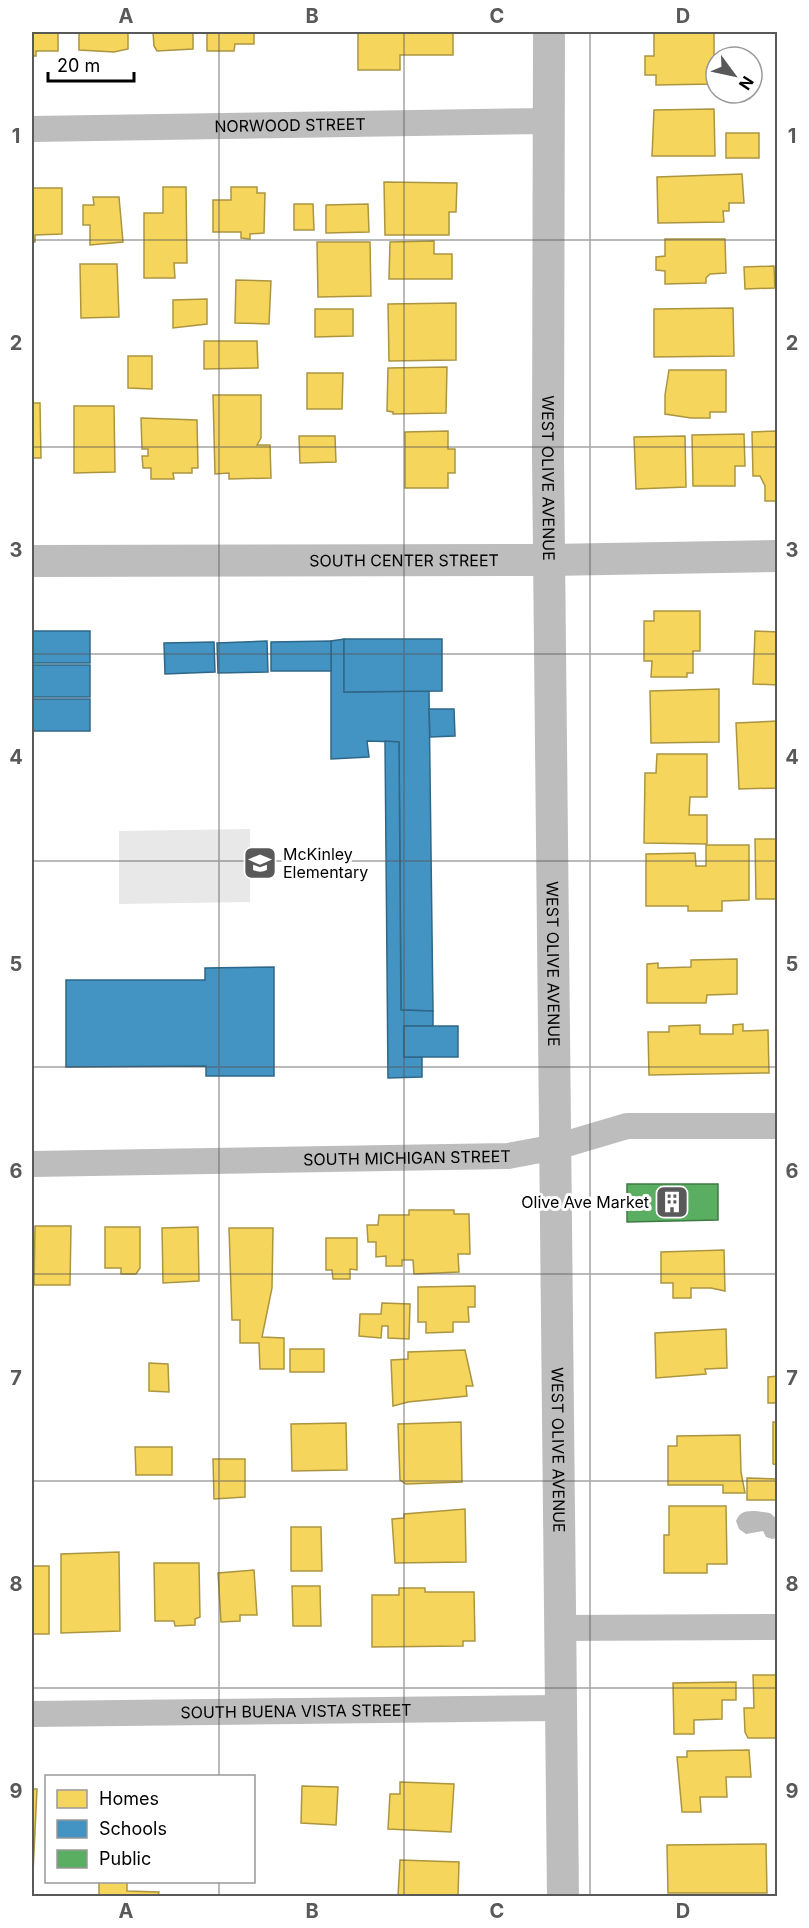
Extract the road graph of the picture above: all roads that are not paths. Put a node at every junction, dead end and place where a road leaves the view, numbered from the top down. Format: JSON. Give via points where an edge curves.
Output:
{"nodes":[{"id":1,"x":549,"y":32,"type":"edge"},
{"id":2,"x":548,"y":121,"type":"junction"},
{"id":3,"x":32,"y":129,"type":"edge"},
{"id":4,"x":777,"y":556,"type":"edge"},
{"id":5,"x":550,"y":560,"type":"junction"},
{"id":6,"x":32,"y":561,"type":"edge"},
{"id":7,"x":777,"y":1126,"type":"edge"},
{"id":8,"x":556,"y":1147,"type":"junction"},
{"id":9,"x":32,"y":1164,"type":"edge"},
{"id":10,"x":777,"y":1627,"type":"edge"},
{"id":11,"x":559,"y":1629,"type":"junction"},
{"id":12,"x":561,"y":1708,"type":"junction"},
{"id":13,"x":32,"y":1714,"type":"edge"},
{"id":14,"x":563,"y":1896,"type":"edge"}],
"edges":[{"from":1,"to":2,"type":"street","name":"WEST OLIVE AVENUE"},
{"from":2,"to":3,"type":"street","name":"NORWOOD STREET"},
{"from":2,"to":5,"type":"street","name":"WEST OLIVE AVENUE"},
{"from":4,"to":5,"type":"street","name":"SOUTH CENTER STREET"},
{"from":5,"to":6,"type":"street","name":"SOUTH CENTER STREET"},
{"from":5,"to":8,"type":"street","name":"WEST OLIVE AVENUE"},
{"from":7,"to":8,"type":"street","name":"SOUTH MICHIGAN STREET","via":[[627,1126]]},
{"from":8,"to":9,"type":"street","name":"SOUTH MICHIGAN STREET","via":[[508,1156]]},
{"from":8,"to":11,"type":"street","name":"WEST OLIVE AVENUE"},
{"from":10,"to":11,"type":"street"},
{"from":11,"to":12,"type":"street","name":"WEST OLIVE AVENUE"},
{"from":12,"to":13,"type":"street","name":"SOUTH BUENA VISTA STREET"},
{"from":12,"to":14,"type":"street","name":"WEST OLIVE AVENUE"}]}
